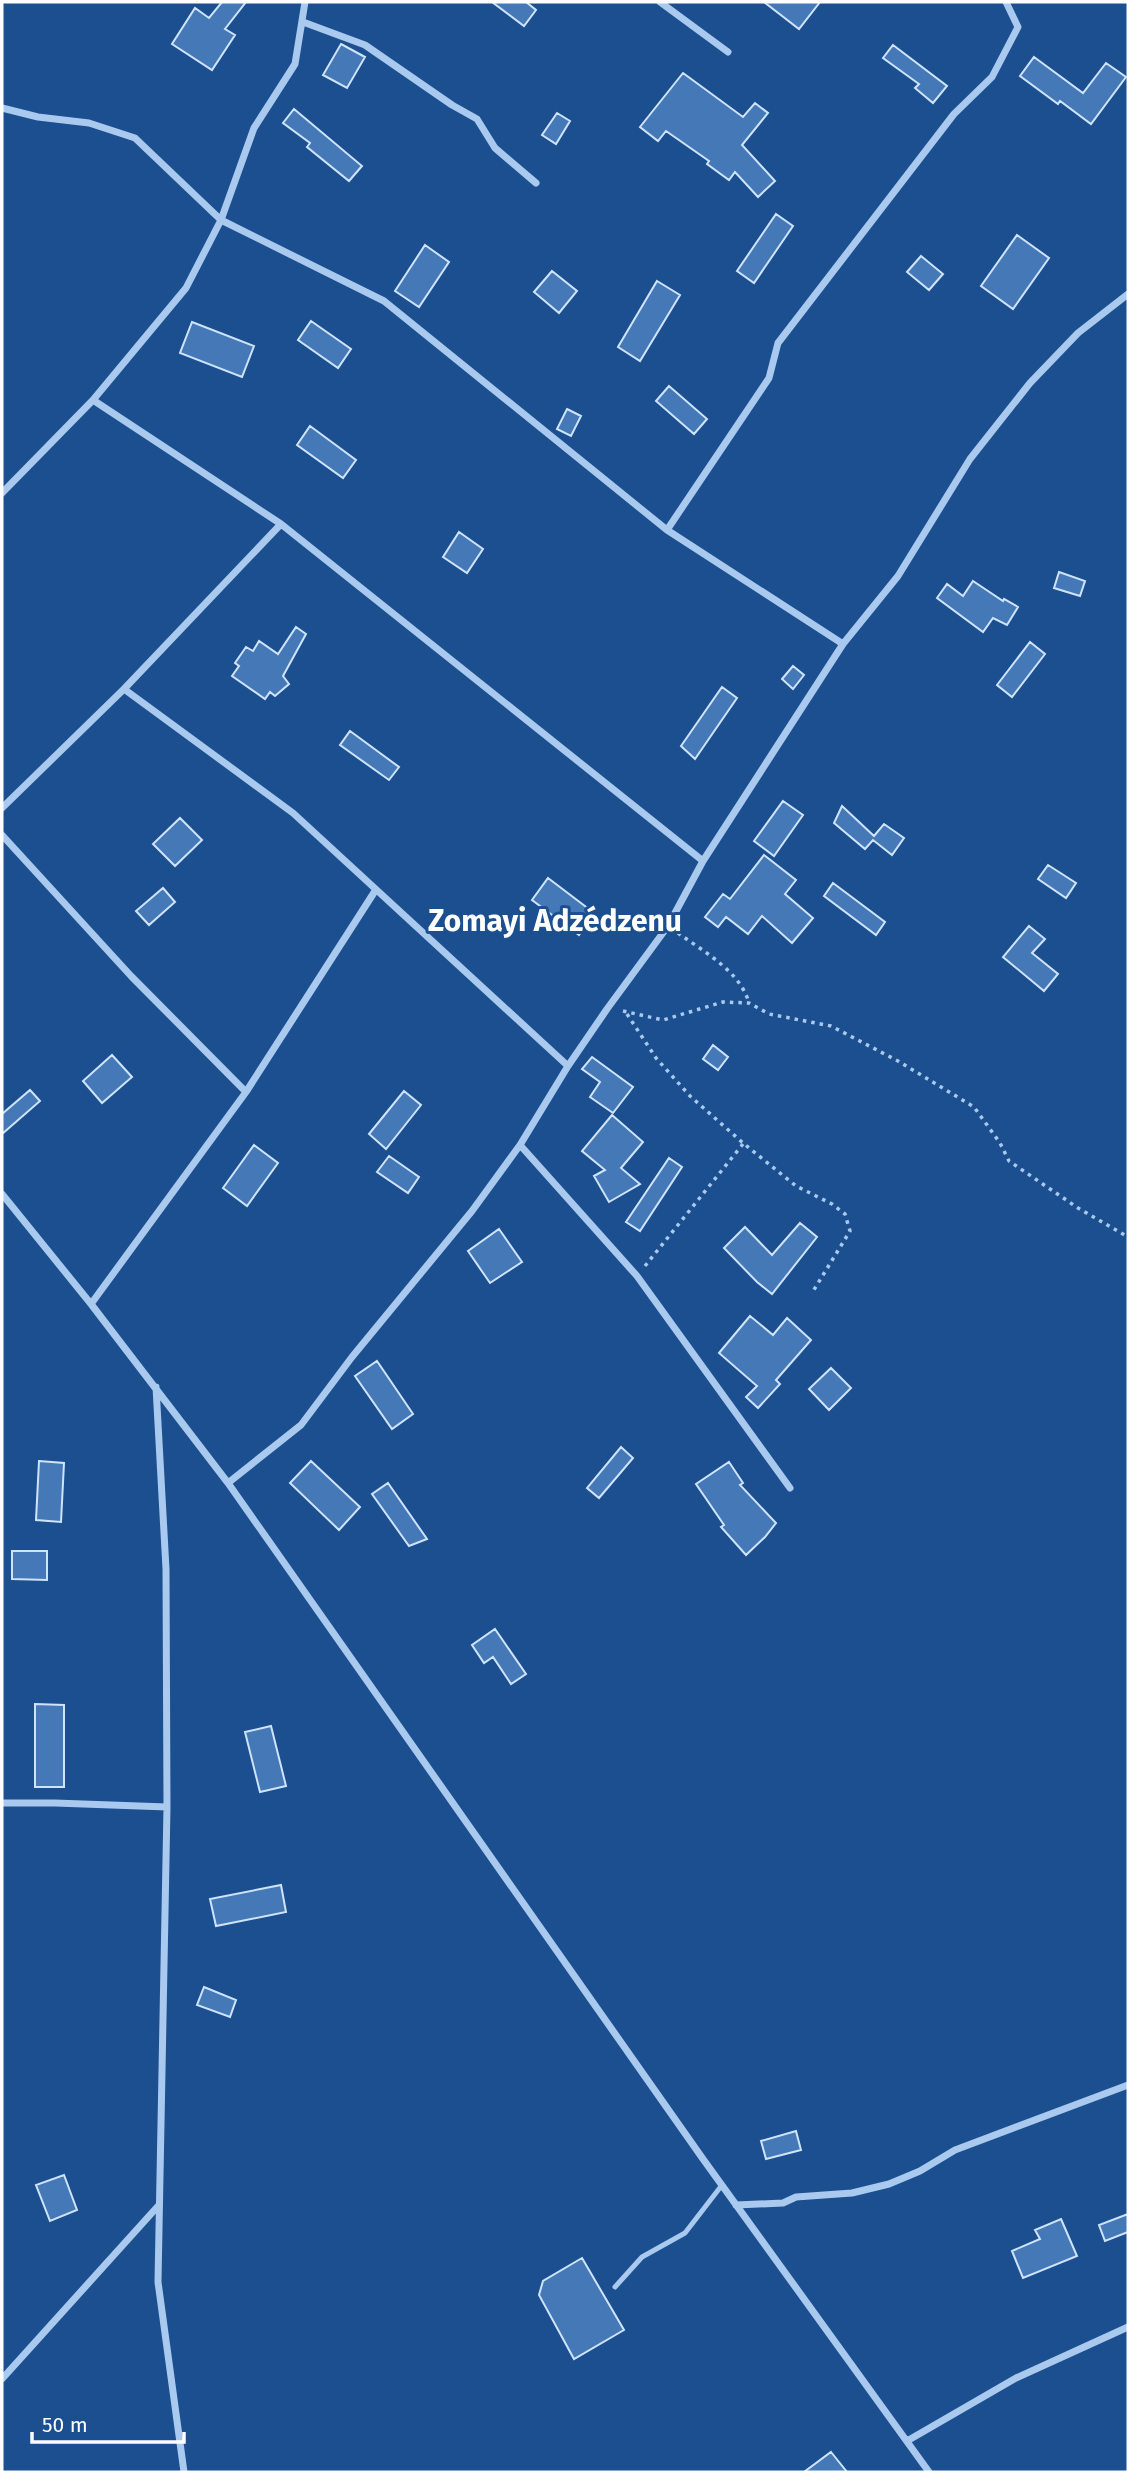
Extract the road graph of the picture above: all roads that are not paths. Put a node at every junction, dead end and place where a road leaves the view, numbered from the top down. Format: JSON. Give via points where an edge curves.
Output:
{"nodes":[{"id":1,"x":305,"y":2,"type":"edge"},
{"id":2,"x":660,"y":2,"type":"edge"},
{"id":3,"x":1006,"y":2,"type":"edge"},
{"id":4,"x":303,"y":22,"type":"junction"},
{"id":5,"x":727,"y":52,"type":"dead end"},
{"id":6,"x":2,"y":108,"type":"edge"},
{"id":7,"x":536,"y":183,"type":"dead end"},
{"id":8,"x":221,"y":220,"type":"junction"},
{"id":9,"x":1128,"y":294,"type":"edge"},
{"id":10,"x":93,"y":400,"type":"junction"},
{"id":11,"x":2,"y":493,"type":"edge"},
{"id":12,"x":281,"y":524,"type":"junction"},
{"id":13,"x":667,"y":530,"type":"junction"},
{"id":14,"x":843,"y":644,"type":"junction"},
{"id":15,"x":124,"y":689,"type":"junction"},
{"id":16,"x":2,"y":808,"type":"edge"},
{"id":17,"x":2,"y":835,"type":"edge"},
{"id":18,"x":703,"y":861,"type":"junction"},
{"id":19,"x":375,"y":891,"type":"junction"},
{"id":20,"x":568,"y":1066,"type":"junction"},
{"id":21,"x":246,"y":1092,"type":"junction"},
{"id":22,"x":520,"y":1145,"type":"junction"},
{"id":23,"x":2,"y":1194,"type":"edge"},
{"id":24,"x":91,"y":1304,"type":"junction"},
{"id":25,"x":156,"y":1387,"type":"junction"},
{"id":26,"x":228,"y":1483,"type":"junction"},
{"id":27,"x":790,"y":1488,"type":"dead end"},
{"id":28,"x":2,"y":1803,"type":"edge"},
{"id":29,"x":167,"y":1807,"type":"junction"},
{"id":30,"x":1128,"y":2085,"type":"edge"},
{"id":31,"x":722,"y":2185,"type":"junction"},
{"id":32,"x":159,"y":2205,"type":"junction"},
{"id":33,"x":736,"y":2205,"type":"junction"},
{"id":34,"x":615,"y":2287,"type":"dead end"},
{"id":35,"x":1128,"y":2327,"type":"edge"},
{"id":36,"x":2,"y":2379,"type":"edge"},
{"id":37,"x":907,"y":2441,"type":"junction"},
{"id":38,"x":184,"y":2472,"type":"edge"},
{"id":39,"x":929,"y":2472,"type":"edge"}],
"edges":[{"from":1,"to":4,"type":"street"},
{"from":2,"to":5,"type":"street"},
{"from":3,"to":13,"type":"street","via":[[1018,27],[992,77],[954,114],[778,343],[769,378]]},
{"from":4,"to":7,"type":"street","via":[[365,45],[477,119],[495,148]]},
{"from":4,"to":8,"type":"street","via":[[295,64],[254,128]]},
{"from":6,"to":8,"type":"street","via":[[89,123],[135,138]]},
{"from":8,"to":10,"type":"street","via":[[187,288]]},
{"from":8,"to":13,"type":"street","via":[[384,301]]},
{"from":9,"to":14,"type":"street","via":[[1079,333],[1030,383],[970,460],[898,576]]},
{"from":10,"to":11,"type":"street"},
{"from":10,"to":12,"type":"street"},
{"from":12,"to":15,"type":"street"},
{"from":12,"to":18,"type":"street"},
{"from":13,"to":14,"type":"street"},
{"from":14,"to":18,"type":"street"},
{"from":15,"to":16,"type":"street"},
{"from":15,"to":19,"type":"street","via":[[293,813]]},
{"from":17,"to":21,"type":"street","via":[[131,976]]},
{"from":18,"to":20,"type":"street","via":[[668,926]]},
{"from":19,"to":20,"type":"street"},
{"from":19,"to":21,"type":"street"},
{"from":20,"to":22,"type":"street"},
{"from":21,"to":24,"type":"street"},
{"from":22,"to":26,"type":"street","via":[[301,1425]]},
{"from":22,"to":27,"type":"street","via":[[637,1276]]},
{"from":23,"to":24,"type":"street"},
{"from":24,"to":25,"type":"street"},
{"from":25,"to":26,"type":"street"},
{"from":25,"to":29,"type":"street","via":[[166,1569]]},
{"from":26,"to":31,"type":"street"},
{"from":28,"to":29,"type":"street"},
{"from":29,"to":32,"type":"street"},
{"from":30,"to":33,"type":"street","via":[[956,2150],[889,2184],[852,2193],[796,2197],[783,2203]]},
{"from":31,"to":33,"type":"street"},
{"from":31,"to":34,"type":"lane","via":[[685,2233],[642,2257]]},
{"from":32,"to":36,"type":"street"},
{"from":32,"to":38,"type":"street","via":[[158,2282]]},
{"from":33,"to":37,"type":"street"},
{"from":35,"to":37,"type":"street","via":[[1016,2378]]},
{"from":37,"to":39,"type":"street"}]}
